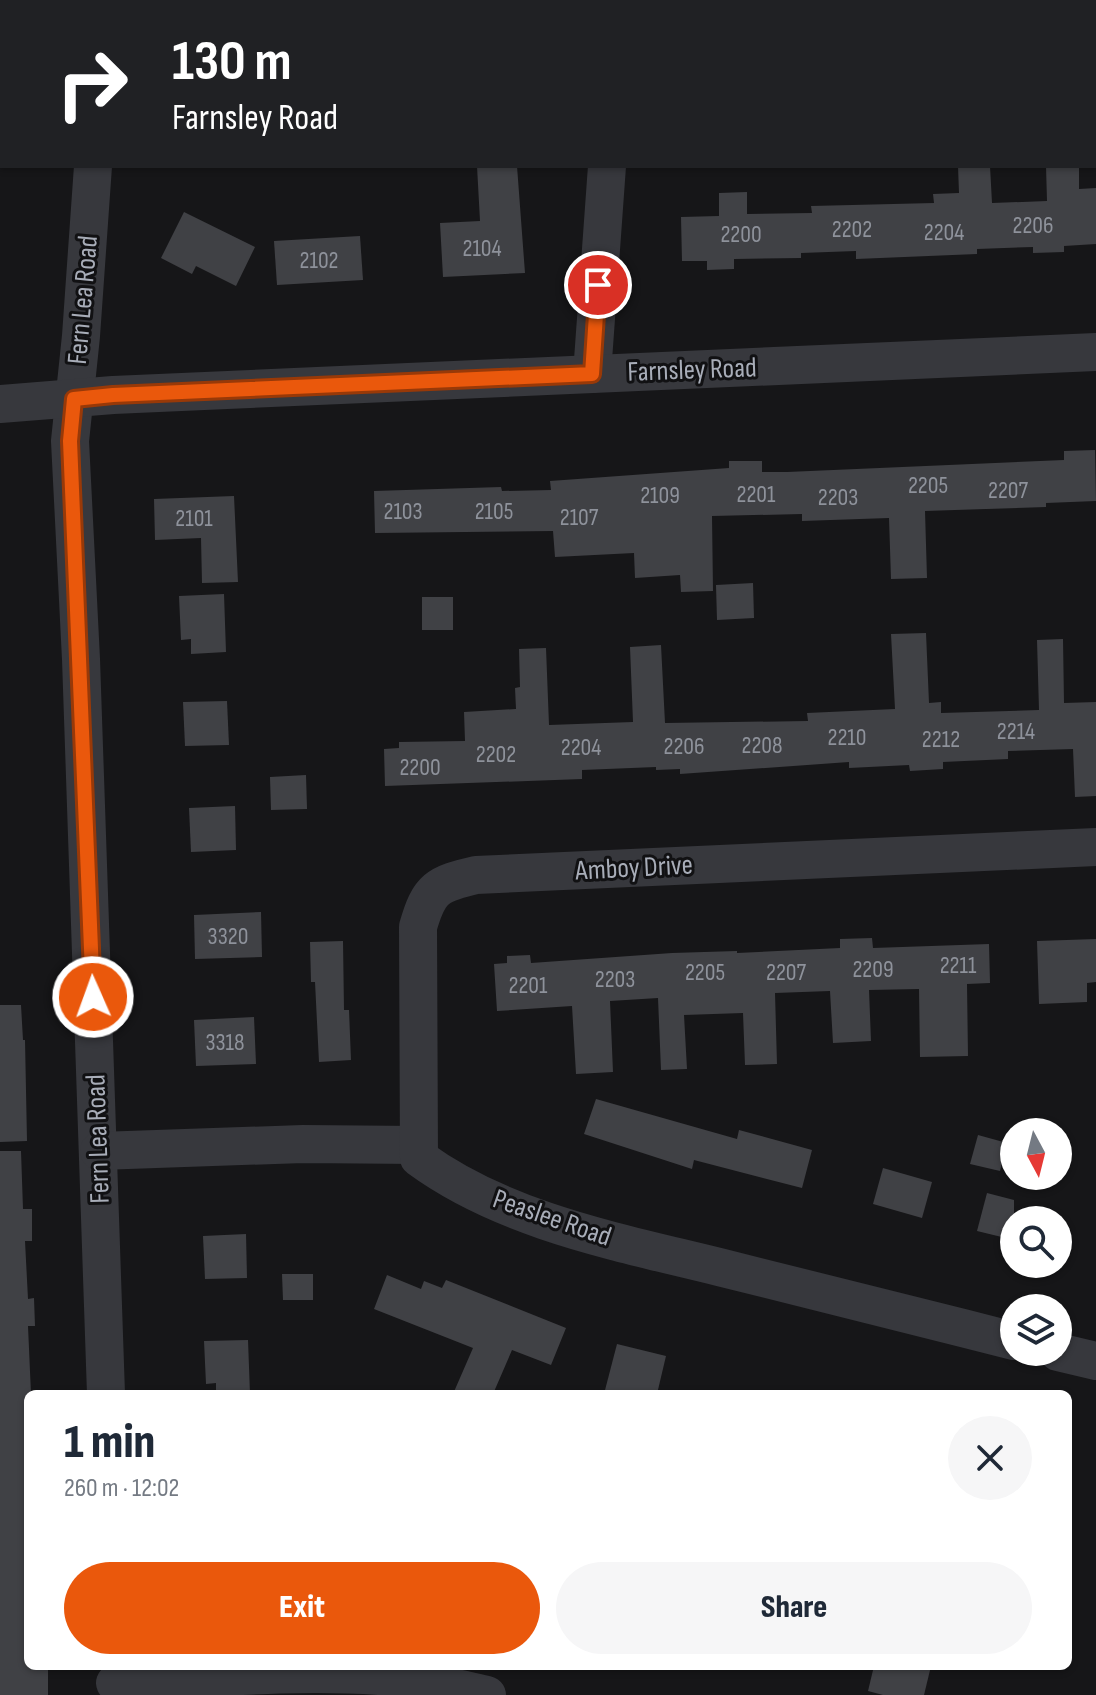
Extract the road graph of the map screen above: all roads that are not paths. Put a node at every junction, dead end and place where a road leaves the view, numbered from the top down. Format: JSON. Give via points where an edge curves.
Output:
{"nodes":[{"id":1,"x":93,"y":168,"type":"edge"},
{"id":2,"x":607,"y":168,"type":"edge"},
{"id":3,"x":1096,"y":352,"type":"edge"},
{"id":4,"x":592,"y":374,"type":"junction"},
{"id":5,"x":74,"y":399,"type":"junction"},
{"id":6,"x":0,"y":404,"type":"edge"},
{"id":7,"x":1096,"y":847,"type":"edge"},
{"id":8,"x":418,"y":1145,"type":"junction"},
{"id":9,"x":99,"y":1151,"type":"junction"},
{"id":10,"x":1000,"y":1337,"type":"edge"},
{"id":11,"x":1072,"y":1355,"type":"edge"},
{"id":12,"x":1096,"y":1361,"type":"edge"},
{"id":13,"x":106,"y":1390,"type":"edge"},
{"id":14,"x":115,"y":1681,"type":"edge"},
{"id":15,"x":487,"y":1695,"type":"edge"}],
"edges":[{"from":1,"to":5,"type":"street","name":"Fern Lea Road"},
{"from":2,"to":4,"type":"street"},
{"from":3,"to":4,"type":"street","name":"Farnsley Road"},
{"from":4,"to":5,"type":"street","name":"Farnsley Road"},
{"from":5,"to":6,"type":"street","name":"Farnsley Road"},
{"from":5,"to":9,"type":"street","name":"Fern Lea Road","via":[[70,441]]},
{"from":7,"to":8,"type":"street","name":"Amboy Drive","via":[[453,880],[425,902],[418,927]]},
{"from":8,"to":9,"type":"street"},
{"from":8,"to":10,"type":"street","name":"Peaslee Road","via":[[419,1158],[441,1174],[513,1208],[591,1235]]},
{"from":9,"to":13,"type":"street","name":"Fern Lea Road"},
{"from":11,"to":12,"type":"street"},
{"from":14,"to":15,"type":"street","via":[[329,1674],[420,1680]]}]}
